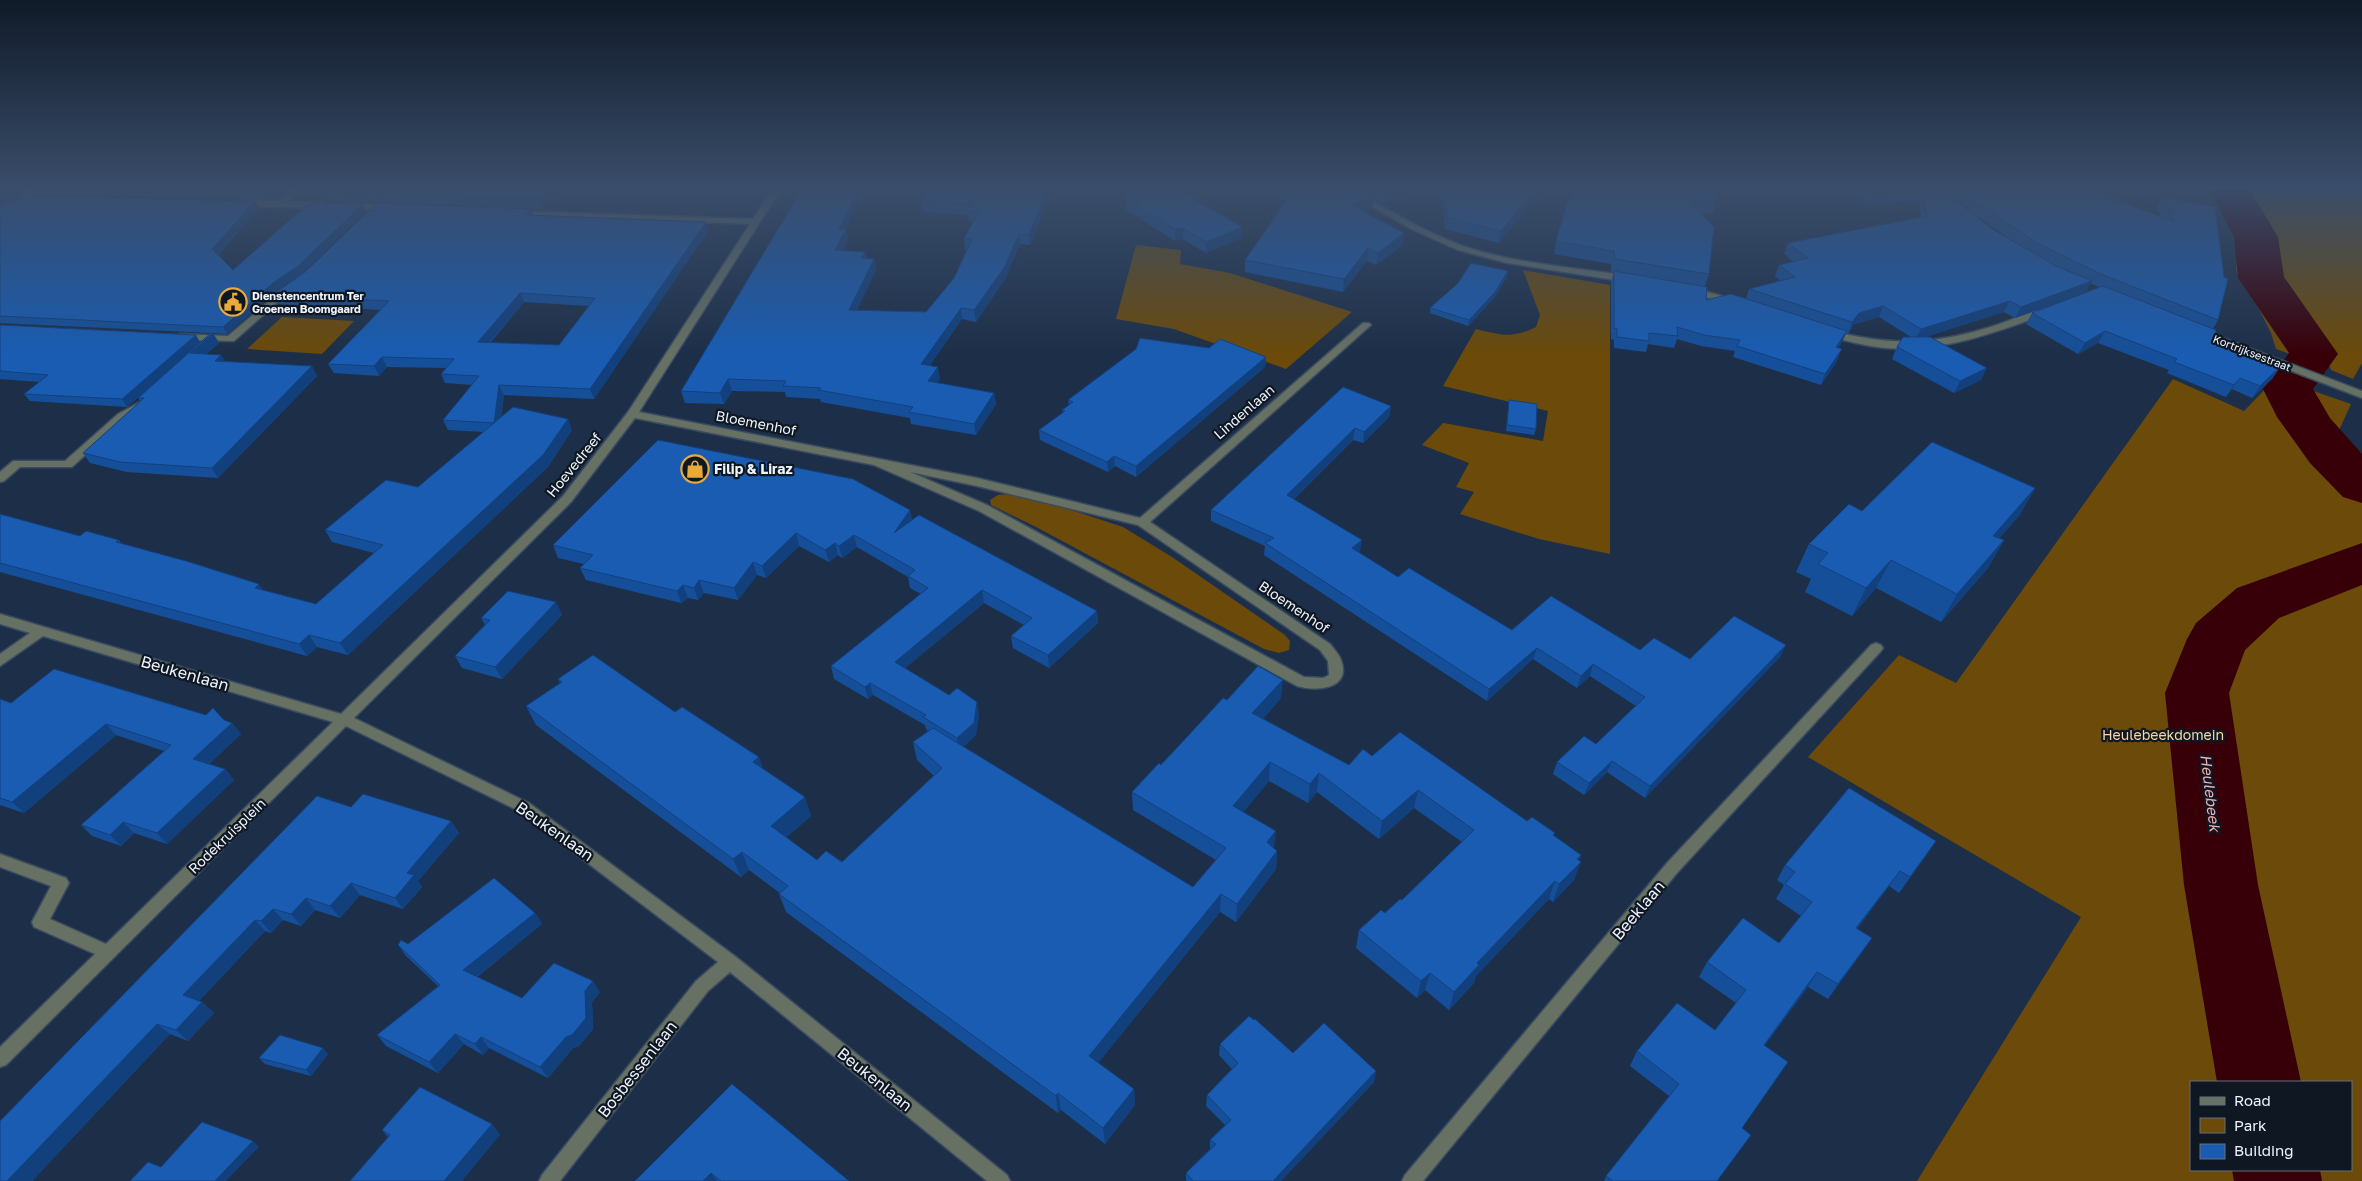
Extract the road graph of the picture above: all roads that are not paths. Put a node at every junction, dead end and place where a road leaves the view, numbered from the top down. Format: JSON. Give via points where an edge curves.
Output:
{"nodes":[{"id":1,"x":742,"y":244,"type":"edge"},
{"id":2,"x":1452,"y":244,"type":"edge"},
{"id":3,"x":1642,"y":282,"type":"edge"},
{"id":4,"x":297,"y":283,"type":"edge"},
{"id":5,"x":1680,"y":288,"type":"edge"},
{"id":6,"x":1745,"y":306,"type":"edge"},
{"id":7,"x":2053,"y":309,"type":"edge"},
{"id":8,"x":1366,"y":325,"type":"dead end"},
{"id":9,"x":2185,"y":327,"type":"edge"},
{"id":10,"x":1820,"y":330,"type":"edge"},
{"id":11,"x":165,"y":336,"type":"edge"},
{"id":12,"x":214,"y":338,"type":"junction"},
{"id":13,"x":199,"y":351,"type":"edge"},
{"id":14,"x":2362,"y":395,"type":"edge"},
{"id":15,"x":149,"y":396,"type":"edge"},
{"id":16,"x":632,"y":414,"type":"junction"},
{"id":17,"x":874,"y":461,"type":"junction"},
{"id":18,"x":0,"y":478,"type":"edge"},
{"id":19,"x":1142,"y":522,"type":"junction"},
{"id":20,"x":0,"y":619,"type":"edge"},
{"id":21,"x":42,"y":630,"type":"junction"},
{"id":22,"x":1876,"y":648,"type":"dead end"},
{"id":23,"x":0,"y":661,"type":"edge"},
{"id":24,"x":345,"y":720,"type":"junction"},
{"id":25,"x":0,"y":860,"type":"edge"},
{"id":26,"x":108,"y":952,"type":"junction"},
{"id":27,"x":730,"y":962,"type":"junction"},
{"id":28,"x":0,"y":1059,"type":"edge"},
{"id":29,"x":548,"y":1181,"type":"edge"},
{"id":30,"x":1001,"y":1181,"type":"edge"},
{"id":31,"x":1411,"y":1181,"type":"edge"}],
"edges":[{"from":1,"to":16,"type":"street","name":"Hoevedreef"},
{"from":2,"to":3,"type":"street","via":[[1501,258]]},
{"from":4,"to":12,"type":"street","via":[[230,338]]},
{"from":5,"to":6,"type":"street","via":[[1708,293]]},
{"from":7,"to":10,"type":"street","via":[[1999,328],[1934,344],[1866,343]]},
{"from":8,"to":19,"type":"street","name":"Lindenlaan"},
{"from":9,"to":14,"type":"street","name":"Kortrijksestraat"},
{"from":11,"to":12,"type":"street"},
{"from":12,"to":13,"type":"street"},
{"from":15,"to":18,"type":"street","via":[[68,465],[17,463]]},
{"from":16,"to":17,"type":"street","name":"Bloemenhof"},
{"from":16,"to":24,"type":"street","name":"Hoevedreef","via":[[567,500]]},
{"from":17,"to":19,"type":"street","name":"Bloemenhof"},
{"from":17,"to":19,"type":"street","name":"Bloemenhof","via":[[983,508],[1302,682],[1325,682],[1336,677],[1335,660],[1325,647]]},
{"from":20,"to":21,"type":"street","name":"Beukenlaan"},
{"from":21,"to":23,"type":"street"},
{"from":21,"to":24,"type":"street","name":"Beukenlaan"},
{"from":22,"to":31,"type":"street","name":"Beeklaan","via":[[1672,868]]},
{"from":24,"to":26,"type":"street","name":"Rodekruisplein"},
{"from":24,"to":27,"type":"street","name":"Beukenlaan","via":[[524,807]]},
{"from":25,"to":26,"type":"street","via":[[60,883],[40,922]]},
{"from":26,"to":28,"type":"street","name":"Rodekruisplein"},
{"from":27,"to":29,"type":"street","name":"Bosbessenlaan","via":[[702,986]]},
{"from":27,"to":30,"type":"street","name":"Beukenlaan"}]}
